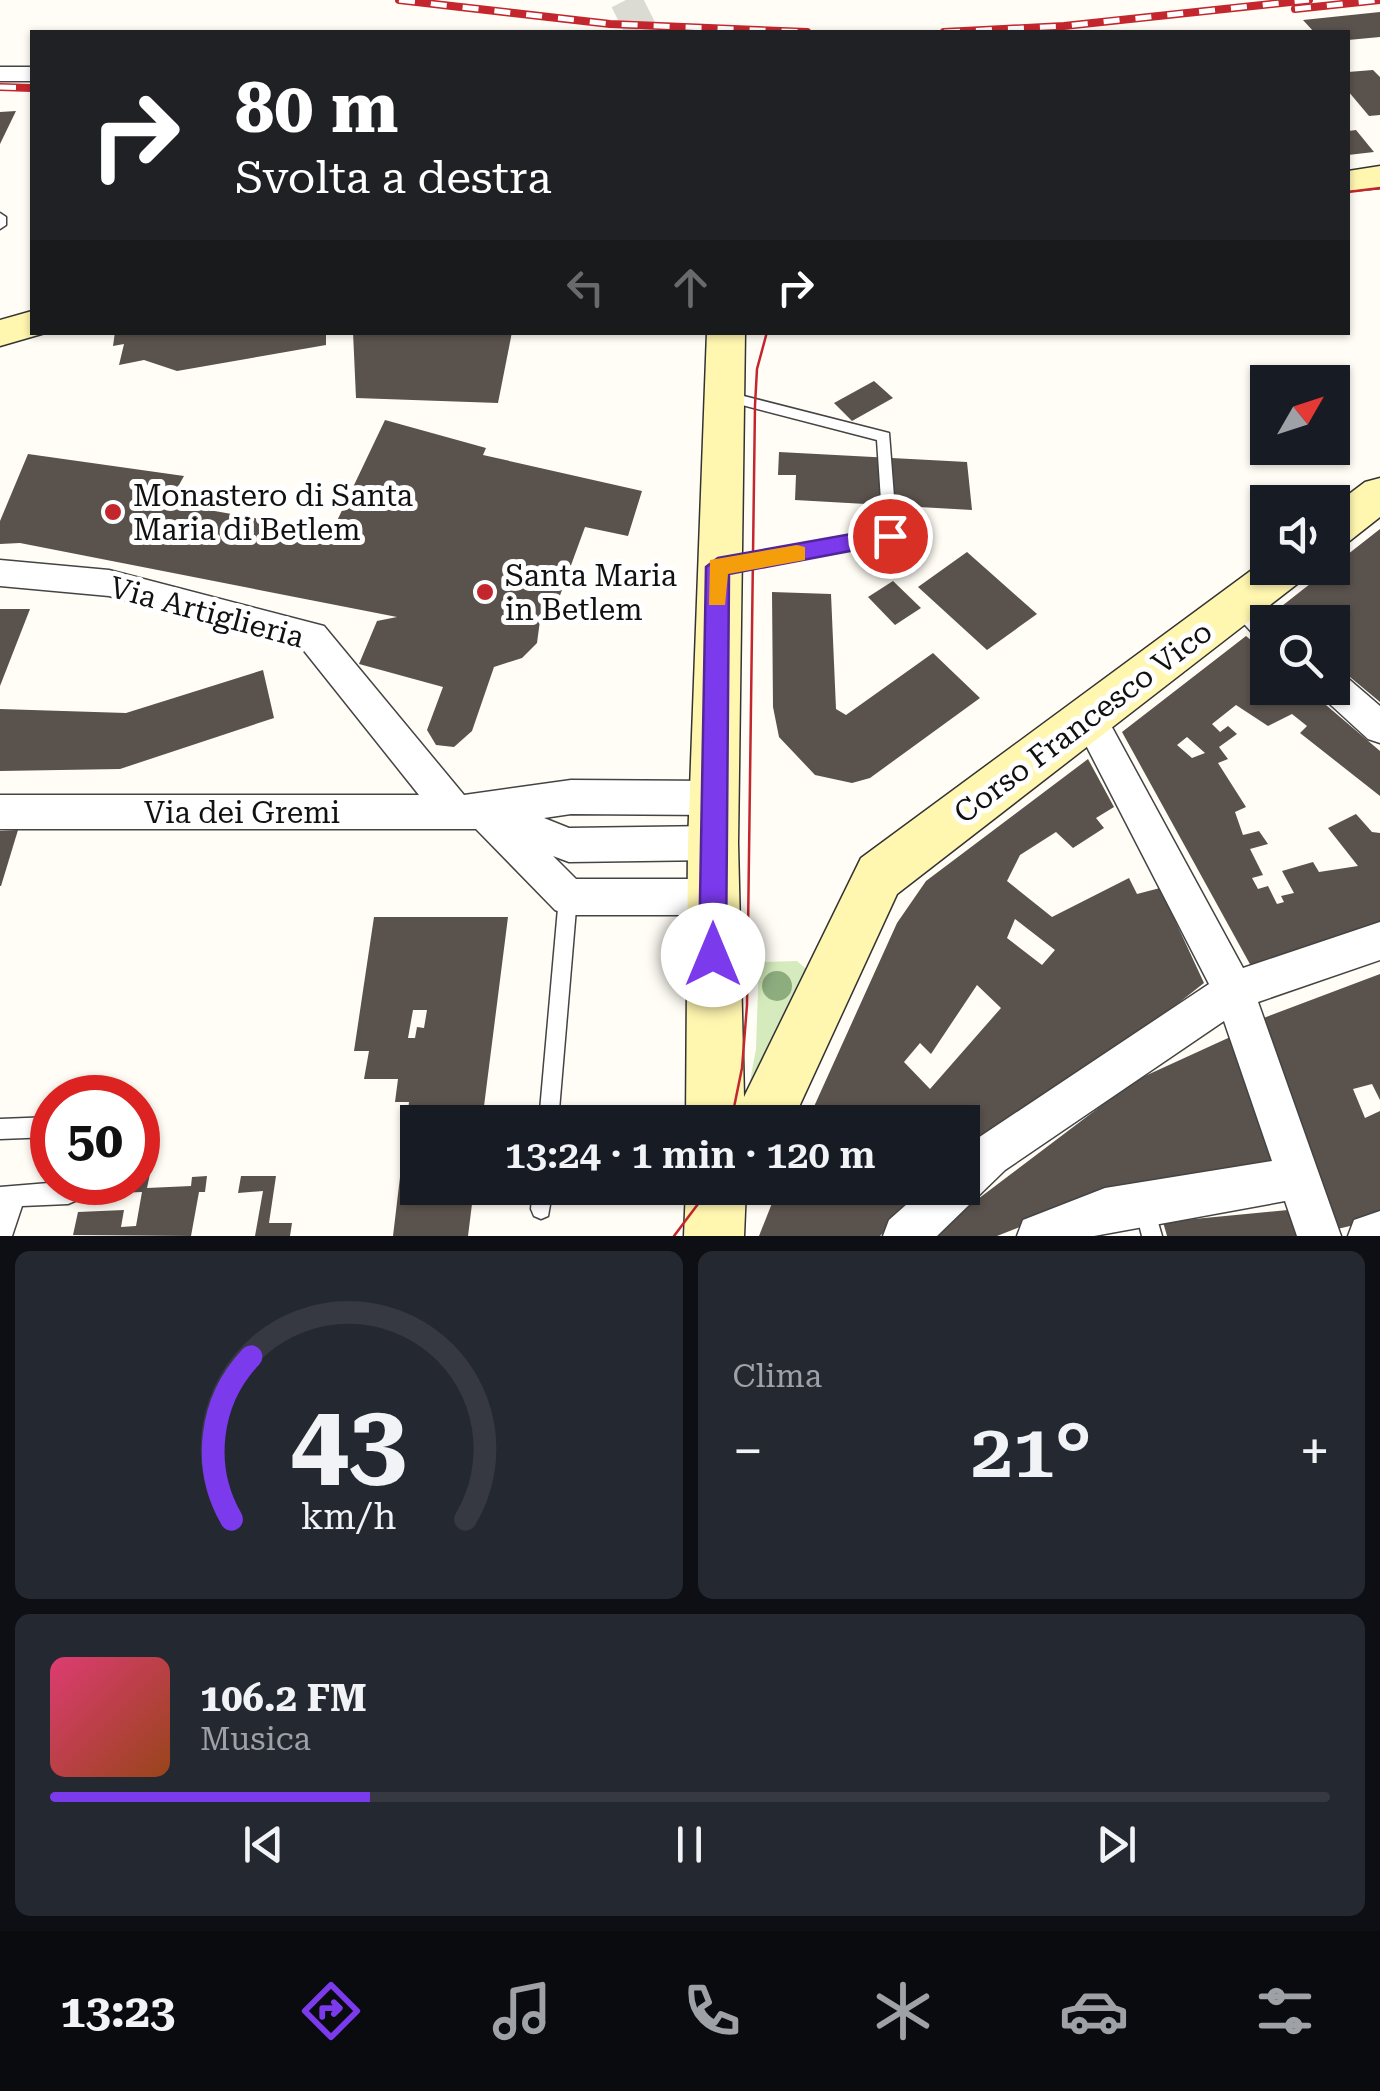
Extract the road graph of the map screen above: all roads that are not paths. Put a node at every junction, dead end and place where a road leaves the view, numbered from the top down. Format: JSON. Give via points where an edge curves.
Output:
{"nodes":[{"id":1,"x":0,"y":74,"type":"edge"},
{"id":2,"x":30,"y":74,"type":"edge"},
{"id":3,"x":1380,"y":177,"type":"edge"},
{"id":4,"x":1350,"y":181,"type":"edge"},
{"id":5,"x":0,"y":217,"type":"edge"},
{"id":6,"x":0,"y":225,"type":"edge"},
{"id":7,"x":30,"y":306,"type":"edge"},
{"id":8,"x":0,"y":310,"type":"edge"},
{"id":9,"x":30,"y":325,"type":"edge"},
{"id":10,"x":0,"y":333,"type":"edge"},
{"id":11,"x":726,"y":335,"type":"edge"},
{"id":12,"x":726,"y":396,"type":"junction"},
{"id":13,"x":1380,"y":494,"type":"edge"},
{"id":14,"x":1350,"y":517,"type":"edge"},
{"id":15,"x":718,"y":567,"type":"junction"},
{"id":16,"x":0,"y":572,"type":"edge"},
{"id":17,"x":1250,"y":617,"type":"edge"},
{"id":18,"x":1350,"y":702,"type":"edge"},
{"id":19,"x":1089,"y":718,"type":"junction"},
{"id":20,"x":1380,"y":728,"type":"edge"},
{"id":21,"x":0,"y":812,"type":"edge"},
{"id":22,"x":469,"y":812,"type":"junction"},
{"id":23,"x":714,"y":821,"type":"junction"},
{"id":24,"x":568,"y":897,"type":"junction"},
{"id":25,"x":712,"y":897,"type":"junction"},
{"id":26,"x":1380,"y":941,"type":"edge"},
{"id":27,"x":1234,"y":991,"type":"junction"},
{"id":28,"x":550,"y":1105,"type":"edge"},
{"id":29,"x":715,"y":1105,"type":"edge"},
{"id":30,"x":770,"y":1105,"type":"edge"},
{"id":31,"x":30,"y":1128,"type":"edge"},
{"id":32,"x":0,"y":1129,"type":"edge"},
{"id":33,"x":980,"y":1165,"type":"edge"},
{"id":34,"x":1297,"y":1178,"type":"junction"},
{"id":35,"x":8,"y":1197,"type":"edge"},
{"id":36,"x":541,"y":1205,"type":"edge"},
{"id":37,"x":938,"y":1205,"type":"edge"},
{"id":38,"x":541,"y":1210,"type":"dead end"},
{"id":39,"x":1148,"y":1220,"type":"edge"},
{"id":40,"x":1380,"y":1233,"type":"edge"},
{"id":41,"x":2,"y":1236,"type":"edge"},
{"id":42,"x":905,"y":1236,"type":"edge"},
{"id":43,"x":1040,"y":1236,"type":"edge"},
{"id":44,"x":1319,"y":1236,"type":"edge"},
{"id":45,"x":1370,"y":1236,"type":"edge"}],
"edges":[{"from":1,"to":2,"type":"street"},
{"from":3,"to":4,"type":"main road"},
{"from":5,"to":6,"type":"lane"},
{"from":7,"to":8,"type":"main road"},
{"from":9,"to":10,"type":"main road"},
{"from":11,"to":12,"type":"main road"},
{"from":12,"to":15,"type":"main road"},
{"from":12,"to":15,"type":"lane","via":[[884,437],[890,536]]},
{"from":13,"to":14,"type":"main road"},
{"from":15,"to":23,"type":"main road"},
{"from":16,"to":22,"type":"street","name":"Via Artiglieria","via":[[109,584],[312,636]]},
{"from":17,"to":19,"type":"main road","name":"Corso Francesco Vico"},
{"from":18,"to":20,"type":"street"},
{"from":19,"to":27,"type":"street"},
{"from":19,"to":30,"type":"main road","name":"Corso Francesco Vico","via":[[878,876]]},
{"from":21,"to":22,"type":"street","name":"Via dei Gremi"},
{"from":22,"to":23,"type":"street","name":"Via dei Gremi","via":[[570,845]]},
{"from":22,"to":24,"type":"street"},
{"from":23,"to":25,"type":"main road"},
{"from":24,"to":25,"type":"street"},
{"from":24,"to":28,"type":"lane"},
{"from":25,"to":29,"type":"main road"},
{"from":26,"to":27,"type":"street"},
{"from":27,"to":33,"type":"street"},
{"from":27,"to":34,"type":"street"},
{"from":31,"to":32,"type":"lane"},
{"from":34,"to":39,"type":"street"},
{"from":34,"to":44,"type":"street"},
{"from":35,"to":41,"type":"lane"},
{"from":36,"to":38,"type":"lane"},
{"from":37,"to":42,"type":"street"},
{"from":39,"to":43,"type":"street","via":[[1105,1210]]},
{"from":40,"to":45,"type":"street"}]}
